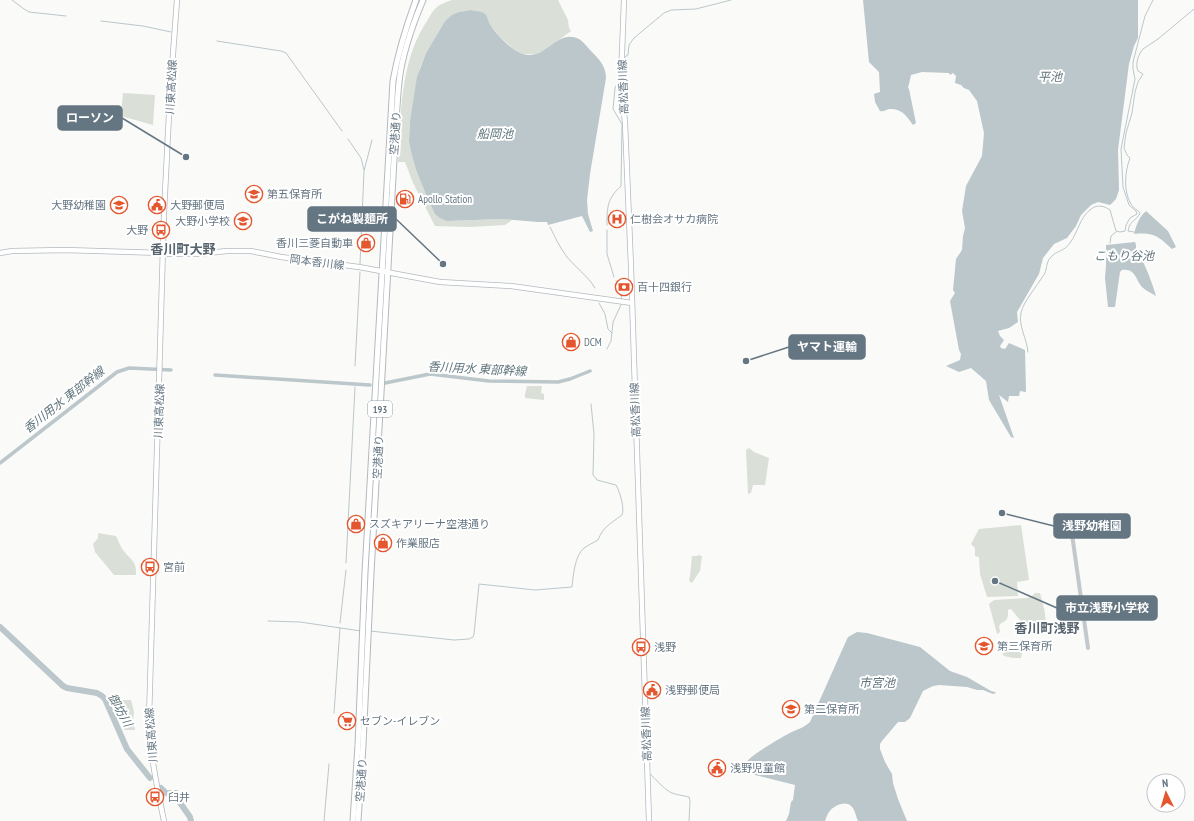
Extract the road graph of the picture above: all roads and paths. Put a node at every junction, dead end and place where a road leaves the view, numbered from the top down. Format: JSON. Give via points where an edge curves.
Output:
{"nodes":[{"id":1,"x":177,"y":0,"type":"edge"},
{"id":2,"x":416,"y":0,"type":"edge"},
{"id":3,"x":423,"y":0,"type":"edge"},
{"id":4,"x":624,"y":0,"type":"edge"},
{"id":5,"x":0,"y":253,"type":"edge"},
{"id":6,"x":163,"y":253,"type":"junction"},
{"id":7,"x":382,"y":271,"type":"junction"},
{"id":8,"x":388,"y":272,"type":"junction"},
{"id":9,"x":632,"y":303,"type":"junction"},
{"id":10,"x":1070,"y":520,"type":"dead end"},
{"id":11,"x":1088,"y":648,"type":"dead end"},
{"id":12,"x":164,"y":821,"type":"edge"},
{"id":13,"x":353,"y":821,"type":"edge"},
{"id":14,"x":358,"y":821,"type":"edge"},
{"id":15,"x":649,"y":821,"type":"edge"}],
"edges":[{"from":1,"to":6,"type":"main road","name":"川東高松線"},
{"from":2,"to":7,"type":"highway","name":"空港通り","number":"193","via":[[404,31],[393,81]]},
{"from":3,"to":8,"type":"highway","name":"空港通り","number":"193","via":[[399,82]]},
{"from":4,"to":9,"type":"main road","name":"高松香川線","via":[[621,79]]},
{"from":5,"to":6,"type":"main road","name":"岡本香川線","via":[[65,250]]},
{"from":6,"to":7,"type":"main road","name":"岡本香川線","via":[[251,251]]},
{"from":6,"to":12,"type":"main road","name":"川東高松線","via":[[149,719],[155,778]]},
{"from":7,"to":8,"type":"main road","name":"岡本香川線"},
{"from":7,"to":13,"type":"highway","name":"空港通り","number":"193"},
{"from":8,"to":9,"type":"main road","name":"岡本香川線","via":[[440,282],[504,286]]},
{"from":8,"to":14,"type":"highway","name":"空港通り","number":"193"},
{"from":9,"to":15,"type":"main road","name":"高松香川線"},
{"from":10,"to":11,"type":"street"}]}
